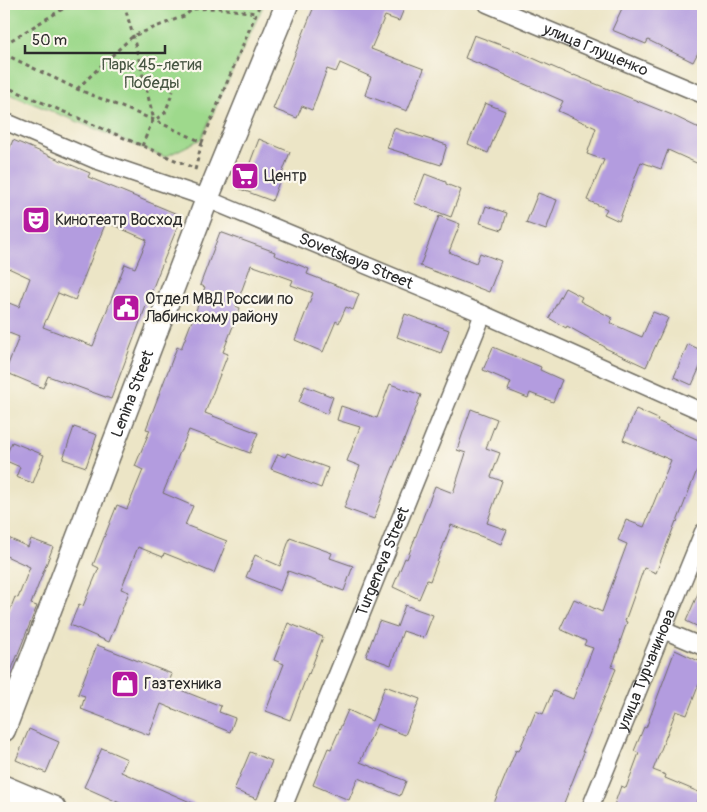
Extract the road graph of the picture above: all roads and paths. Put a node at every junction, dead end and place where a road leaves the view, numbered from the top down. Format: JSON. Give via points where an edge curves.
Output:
{"nodes":[{"id":1,"x":71,"y":4,"type":"edge"},
{"id":2,"x":124,"y":4,"type":"edge"},
{"id":3,"x":212,"y":4,"type":"edge"},
{"id":4,"x":260,"y":4,"type":"edge"},
{"id":5,"x":287,"y":4,"type":"edge"},
{"id":6,"x":487,"y":4,"type":"edge"},
{"id":7,"x":208,"y":8,"type":"junction"},
{"id":8,"x":256,"y":13,"type":"junction"},
{"id":9,"x":133,"y":36,"type":"junction"},
{"id":10,"x":4,"y":43,"type":"edge"},
{"id":11,"x":4,"y":54,"type":"edge"},
{"id":12,"x":4,"y":86,"type":"edge"},
{"id":13,"x":77,"y":89,"type":"junction"},
{"id":14,"x":173,"y":91,"type":"dead end"},
{"id":15,"x":703,"y":95,"type":"edge"},
{"id":16,"x":154,"y":120,"type":"junction"},
{"id":17,"x":11,"y":124,"type":"edge"},
{"id":18,"x":142,"y":146,"type":"junction"},
{"id":19,"x":211,"y":189,"type":"junction"},
{"id":20,"x":483,"y":314,"type":"junction"},
{"id":21,"x":703,"y":412,"type":"edge"},
{"id":22,"x":703,"y":532,"type":"edge"},
{"id":23,"x":663,"y":630,"type":"junction"},
{"id":24,"x":703,"y":648,"type":"edge"},
{"id":25,"x":4,"y":730,"type":"edge"},
{"id":26,"x":4,"y":787,"type":"edge"},
{"id":27,"x":54,"y":808,"type":"edge"},
{"id":28,"x":283,"y":808,"type":"edge"},
{"id":29,"x":590,"y":808,"type":"edge"}],
"edges":[{"from":1,"to":10,"type":"path"},
{"from":2,"to":9,"type":"path"},
{"from":3,"to":7,"type":"path"},
{"from":4,"to":8,"type":"path"},
{"from":5,"to":19,"type":"street","name":"Lenina Street"},
{"from":6,"to":15,"type":"street","name":"улица Глущенко"},
{"from":7,"to":8,"type":"path"},
{"from":7,"to":9,"type":"path","via":[[193,9],[184,16]]},
{"from":8,"to":16,"type":"path","via":[[202,142]]},
{"from":9,"to":13,"type":"path"},
{"from":9,"to":16,"type":"path"},
{"from":11,"to":13,"type":"path"},
{"from":12,"to":18,"type":"path"},
{"from":13,"to":16,"type":"path"},
{"from":14,"to":16,"type":"path","via":[[165,112]]},
{"from":16,"to":18,"type":"path"},
{"from":17,"to":19,"type":"street","name":"Sovetskaya Street","via":[[95,160],[195,194]]},
{"from":18,"to":19,"type":"path","via":[[195,169]]},
{"from":19,"to":20,"type":"street","name":"Sovetskaya Street"},
{"from":19,"to":25,"type":"street","name":"Lenina Street"},
{"from":20,"to":21,"type":"street","name":"Sovetskaya Street"},
{"from":20,"to":28,"type":"street","name":"Turgeneva Street"},
{"from":22,"to":23,"type":"street","name":"улица Турчанинова"},
{"from":23,"to":24,"type":"street"},
{"from":23,"to":29,"type":"street","name":"улица Турчанинова"},
{"from":26,"to":27,"type":"street"}]}
